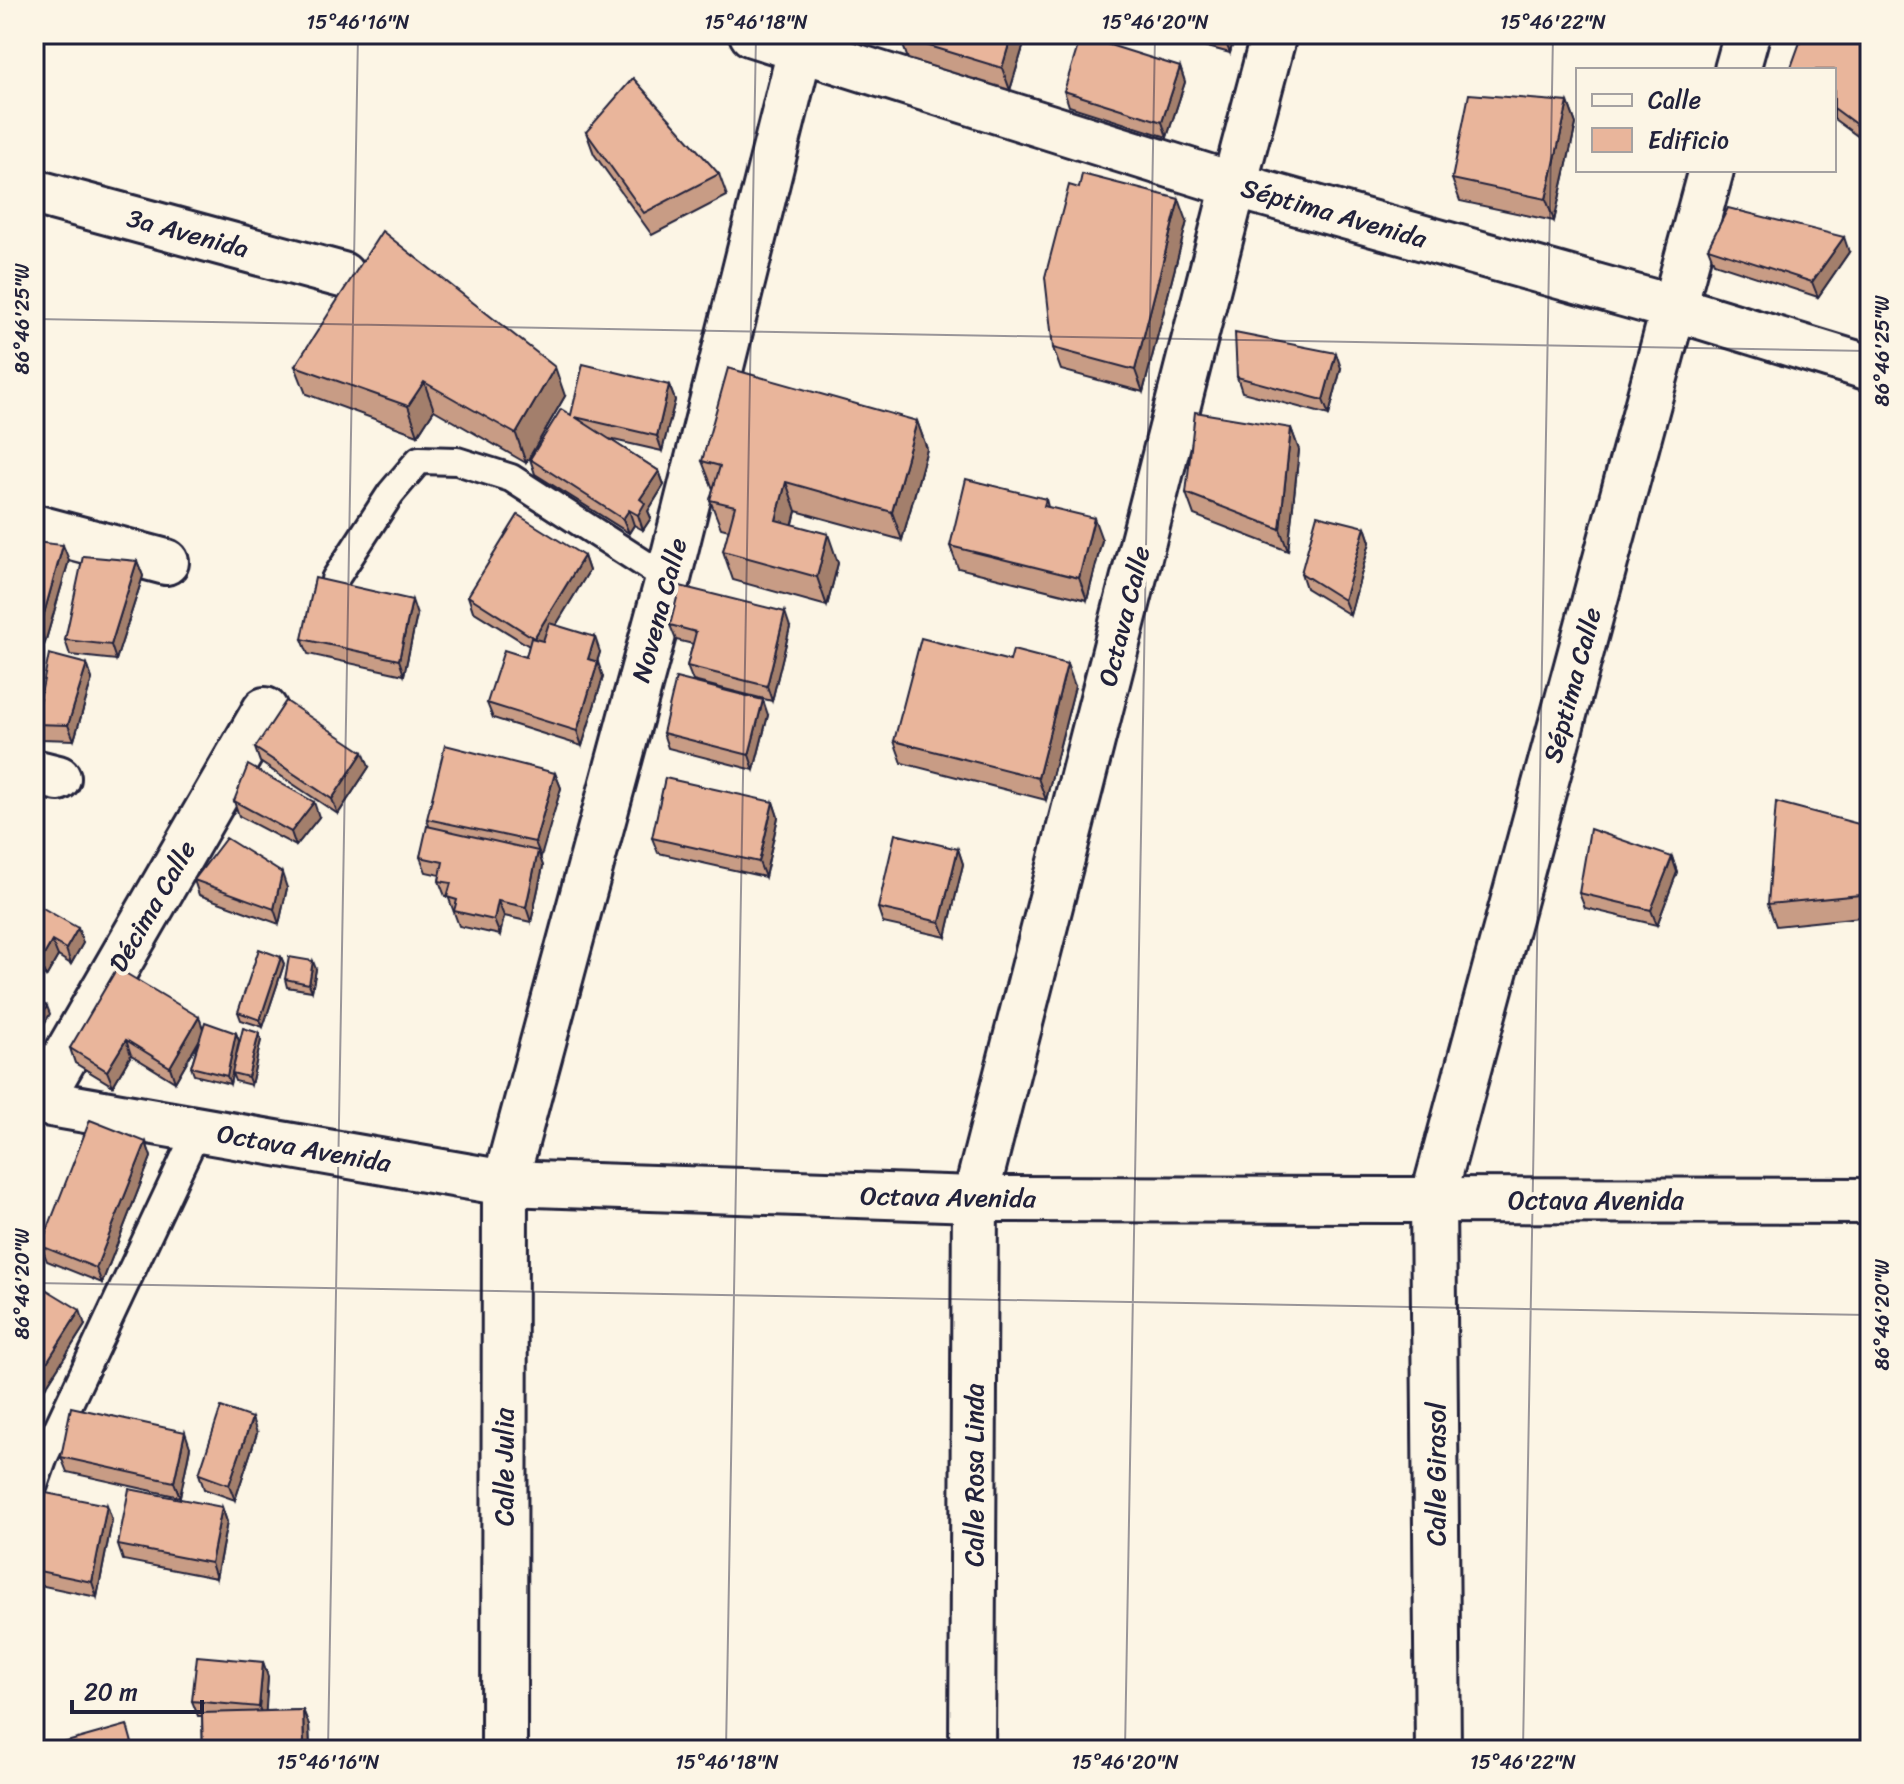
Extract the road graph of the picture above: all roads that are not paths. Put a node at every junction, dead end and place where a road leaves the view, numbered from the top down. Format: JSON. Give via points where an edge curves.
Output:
{"nodes":[{"id":1,"x":752,"y":34,"type":"edge"},
{"id":2,"x":1274,"y":34,"type":"edge"},
{"id":3,"x":1747,"y":34,"type":"edge"},
{"id":4,"x":802,"y":41,"type":"edge"},
{"id":5,"x":1738,"y":68,"type":"edge"},
{"id":6,"x":1710,"y":172,"type":"edge"},
{"id":7,"x":1234,"y":185,"type":"junction"},
{"id":8,"x":34,"y":192,"type":"edge"},
{"id":9,"x":342,"y":275,"type":"dead end"},
{"id":10,"x":1674,"y":308,"type":"junction"},
{"id":11,"x":1870,"y":368,"type":"edge"},
{"id":12,"x":34,"y":527,"type":"edge"},
{"id":13,"x":166,"y":562,"type":"dead end"},
{"id":14,"x":335,"y":579,"type":"edge"},
{"id":15,"x":668,"y":579,"type":"junction"},
{"id":16,"x":265,"y":710,"type":"dead end"},
{"id":17,"x":36,"y":1101,"type":"edge"},
{"id":18,"x":198,"y":1129,"type":"junction"},
{"id":19,"x":505,"y":1183,"type":"junction"},
{"id":20,"x":975,"y":1199,"type":"junction"},
{"id":21,"x":1433,"y":1199,"type":"junction"},
{"id":22,"x":1870,"y":1201,"type":"edge"},
{"id":23,"x":34,"y":1485,"type":"edge"},
{"id":24,"x":504,"y":1750,"type":"edge"},
{"id":25,"x":972,"y":1750,"type":"edge"},
{"id":26,"x":1438,"y":1750,"type":"edge"}],
"edges":[{"from":1,"to":4,"type":"street","name":"Séptima Avenida"},
{"from":2,"to":7,"type":"street","name":"Octava Calle"},
{"from":3,"to":5,"type":"street"},
{"from":4,"to":7,"type":"street","name":"Séptima Avenida"},
{"from":4,"to":15,"type":"street","name":"Novena Calle"},
{"from":6,"to":10,"type":"street","name":"Séptima Calle"},
{"from":7,"to":10,"type":"street","name":"Séptima Avenida"},
{"from":7,"to":20,"type":"street","name":"Octava Calle"},
{"from":8,"to":9,"type":"street","name":"3a Avenida"},
{"from":10,"to":11,"type":"street","name":"Séptima Avenida"},
{"from":10,"to":21,"type":"street","name":"Séptima Calle"},
{"from":12,"to":13,"type":"street"},
{"from":14,"to":15,"type":"lane","via":[[419,460],[457,461],[511,478]]},
{"from":15,"to":19,"type":"street","name":"Novena Calle"},
{"from":16,"to":17,"type":"street","name":"Décima Calle"},
{"from":17,"to":18,"type":"street","name":"Octava Avenida"},
{"from":18,"to":19,"type":"street","name":"Octava Avenida"},
{"from":18,"to":23,"type":"lane"},
{"from":19,"to":20,"type":"street","name":"Octava Avenida"},
{"from":19,"to":24,"type":"street","name":"Calle Julia"},
{"from":20,"to":21,"type":"street","name":"Octava Avenida"},
{"from":20,"to":25,"type":"street","name":"Calle Rosa Linda"},
{"from":21,"to":22,"type":"street","name":"Octava Avenida"},
{"from":21,"to":26,"type":"street","name":"Calle Girasol"}]}
